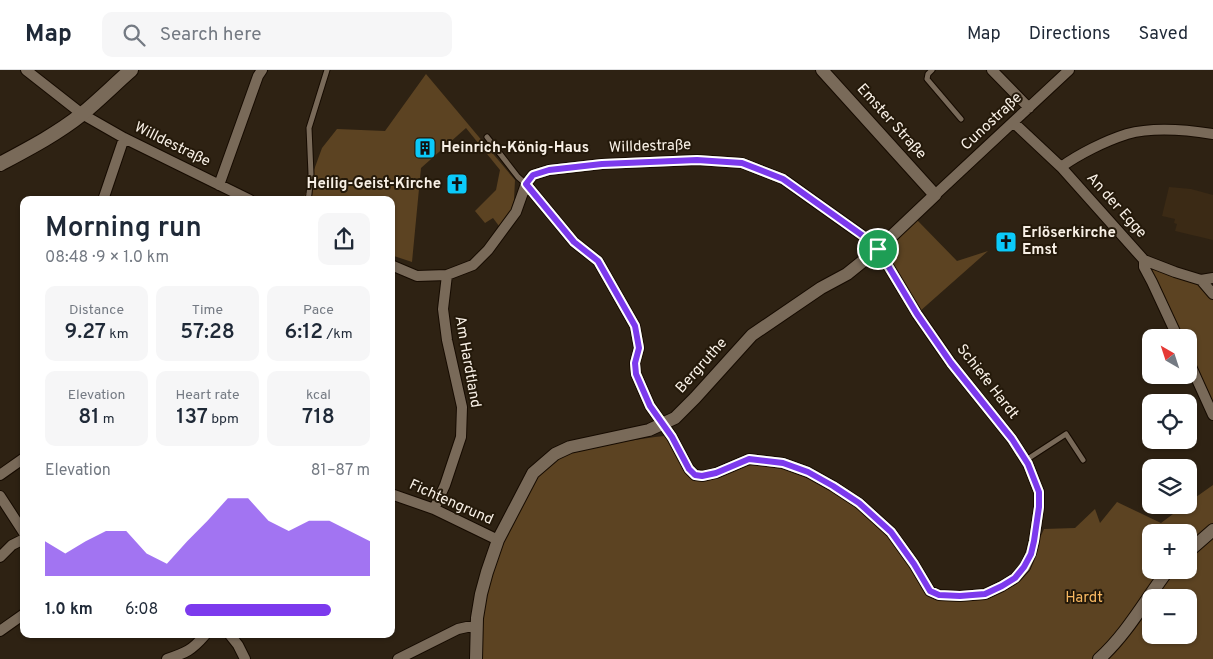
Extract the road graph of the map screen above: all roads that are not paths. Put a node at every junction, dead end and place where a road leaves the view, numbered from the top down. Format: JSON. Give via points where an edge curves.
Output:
{"nodes":[{"id":1,"x":27,"y":70,"type":"edge"},
{"id":2,"x":131,"y":70,"type":"edge"},
{"id":3,"x":262,"y":70,"type":"edge"},
{"id":4,"x":327,"y":70,"type":"edge"},
{"id":5,"x":822,"y":70,"type":"edge"},
{"id":6,"x":932,"y":70,"type":"edge"},
{"id":7,"x":992,"y":70,"type":"edge"},
{"id":8,"x":1070,"y":70,"type":"edge"},
{"id":9,"x":1029,"y":108,"type":"junction"},
{"id":10,"x":82,"y":114,"type":"junction"},
{"id":11,"x":961,"y":119,"type":"dead end"},
{"id":12,"x":1014,"y":123,"type":"junction"},
{"id":13,"x":1213,"y":134,"type":"edge"},
{"id":14,"x":487,"y":137,"type":"dead end"},
{"id":15,"x":124,"y":138,"type":"junction"},
{"id":16,"x":0,"y":164,"type":"edge"},
{"id":17,"x":1061,"y":167,"type":"junction"},
{"id":18,"x":219,"y":184,"type":"junction"},
{"id":19,"x":526,"y":184,"type":"junction"},
{"id":20,"x":935,"y":195,"type":"junction"},
{"id":21,"x":104,"y":196,"type":"edge"},
{"id":22,"x":242,"y":196,"type":"edge"},
{"id":23,"x":309,"y":196,"type":"edge"},
{"id":24,"x":878,"y":249,"type":"junction"},
{"id":25,"x":1144,"y":260,"type":"junction"},
{"id":26,"x":395,"y":267,"type":"edge"},
{"id":27,"x":447,"y":275,"type":"junction"},
{"id":28,"x":1213,"y":278,"type":"edge"},
{"id":29,"x":1201,"y":280,"type":"junction"},
{"id":30,"x":1213,"y":294,"type":"edge"},
{"id":31,"x":1174,"y":329,"type":"edge"},
{"id":32,"x":1198,"y":382,"type":"edge"},
{"id":33,"x":1213,"y":415,"type":"edge"},
{"id":34,"x":663,"y":425,"type":"junction"},
{"id":35,"x":1026,"y":460,"type":"junction"},
{"id":36,"x":1083,"y":460,"type":"dead end"},
{"id":37,"x":20,"y":461,"type":"edge"},
{"id":38,"x":0,"y":475,"type":"edge"},
{"id":39,"x":395,"y":495,"type":"edge"},
{"id":40,"x":0,"y":496,"type":"edge"},
{"id":41,"x":434,"y":509,"type":"junction"},
{"id":42,"x":20,"y":526,"type":"edge"},
{"id":43,"x":1213,"y":530,"type":"edge"},
{"id":44,"x":498,"y":540,"type":"junction"},
{"id":45,"x":20,"y":541,"type":"edge"},
{"id":46,"x":1197,"y":544,"type":"edge"},
{"id":47,"x":0,"y":557,"type":"edge"},
{"id":48,"x":1162,"y":579,"type":"edge"},
{"id":49,"x":20,"y":617,"type":"edge"},
{"id":50,"x":476,"y":627,"type":"junction"},
{"id":51,"x":0,"y":631,"type":"edge"},
{"id":52,"x":203,"y":638,"type":"edge"},
{"id":53,"x":232,"y":638,"type":"edge"},
{"id":54,"x":167,"y":659,"type":"edge"},
{"id":55,"x":245,"y":659,"type":"edge"},
{"id":56,"x":398,"y":659,"type":"edge"},
{"id":57,"x":476,"y":659,"type":"edge"},
{"id":58,"x":1099,"y":659,"type":"edge"}],
"edges":[{"from":1,"to":10,"type":"street","name":"Willdestraße"},
{"from":2,"to":10,"type":"main road"},
{"from":3,"to":18,"type":"street"},
{"from":4,"to":23,"type":"lane","via":[[309,128]]},
{"from":5,"to":20,"type":"street","name":"Emster Straße"},
{"from":6,"to":11,"type":"lane","via":[[927,79]]},
{"from":7,"to":9,"type":"street"},
{"from":8,"to":9,"type":"street","name":"Cunostraße"},
{"from":9,"to":12,"type":"street","name":"Cunostraße"},
{"from":10,"to":15,"type":"street","name":"Willdestraße"},
{"from":10,"to":16,"type":"main road"},
{"from":12,"to":17,"type":"street","name":"An der Egge"},
{"from":12,"to":20,"type":"street","name":"Cunostraße"},
{"from":13,"to":17,"type":"street","via":[[1190,130],[1128,134],[1081,154]]},
{"from":14,"to":19,"type":"lane"},
{"from":15,"to":18,"type":"street","name":"Willdestraße"},
{"from":15,"to":21,"type":"street"},
{"from":17,"to":25,"type":"street","name":"An der Egge"},
{"from":18,"to":22,"type":"street","name":"Willdestraße"},
{"from":19,"to":24,"type":"street","name":"Willdestraße","via":[[533,175],[549,170],[602,164],[697,160],[742,163],[783,179]]},
{"from":19,"to":27,"type":"street","via":[[516,212],[488,250],[473,264]]},
{"from":19,"to":34,"type":"street","via":[[574,242],[598,261],[635,326],[639,348],[636,374],[650,406]]},
{"from":20,"to":24,"type":"street","name":"Bergruthe"},
{"from":24,"to":34,"type":"street","name":"Bergruthe","via":[[848,274],[821,288],[752,335],[683,411]]},
{"from":24,"to":35,"type":"street","name":"Schiefe Hardt","via":[[951,363]]},
{"from":25,"to":29,"type":"street","name":"An der Egge"},
{"from":25,"to":31,"type":"street","via":[[1144,268]]},
{"from":26,"to":27,"type":"street","via":[[417,276]]},
{"from":27,"to":41,"type":"street","name":"Am Hardtland","via":[[443,309],[462,407],[461,437]]},
{"from":28,"to":29,"type":"street","name":"An der Egge"},
{"from":29,"to":30,"type":"street"},
{"from":32,"to":33,"type":"street"},
{"from":34,"to":35,"type":"street","name":"Schiefe Hardt","via":[[695,475],[716,473],[749,459],[783,463],[833,486],[859,503],[891,532],[930,591],[939,595],[985,594],[1015,578],[1024,567],[1031,554],[1039,507],[1039,492]]},
{"from":34,"to":44,"type":"street","name":"Bergruthe","via":[[587,442],[555,454],[533,474]]},
{"from":35,"to":36,"type":"lane","via":[[1066,434]]},
{"from":37,"to":38,"type":"street"},
{"from":39,"to":41,"type":"street","name":"Fichtengrund"},
{"from":40,"to":42,"type":"street"},
{"from":41,"to":44,"type":"street","name":"Fichtengrund"},
{"from":43,"to":46,"type":"street"},
{"from":44,"to":50,"type":"street","name":"Bergruthe","via":[[481,594]]},
{"from":45,"to":47,"type":"street"},
{"from":48,"to":58,"type":"street","via":[[1127,628]]},
{"from":49,"to":51,"type":"street"},
{"from":50,"to":56,"type":"street","via":[[458,630]]},
{"from":50,"to":57,"type":"street","name":"Bergruthe"},
{"from":52,"to":54,"type":"street","via":[[190,650]]},
{"from":53,"to":55,"type":"street"}]}
